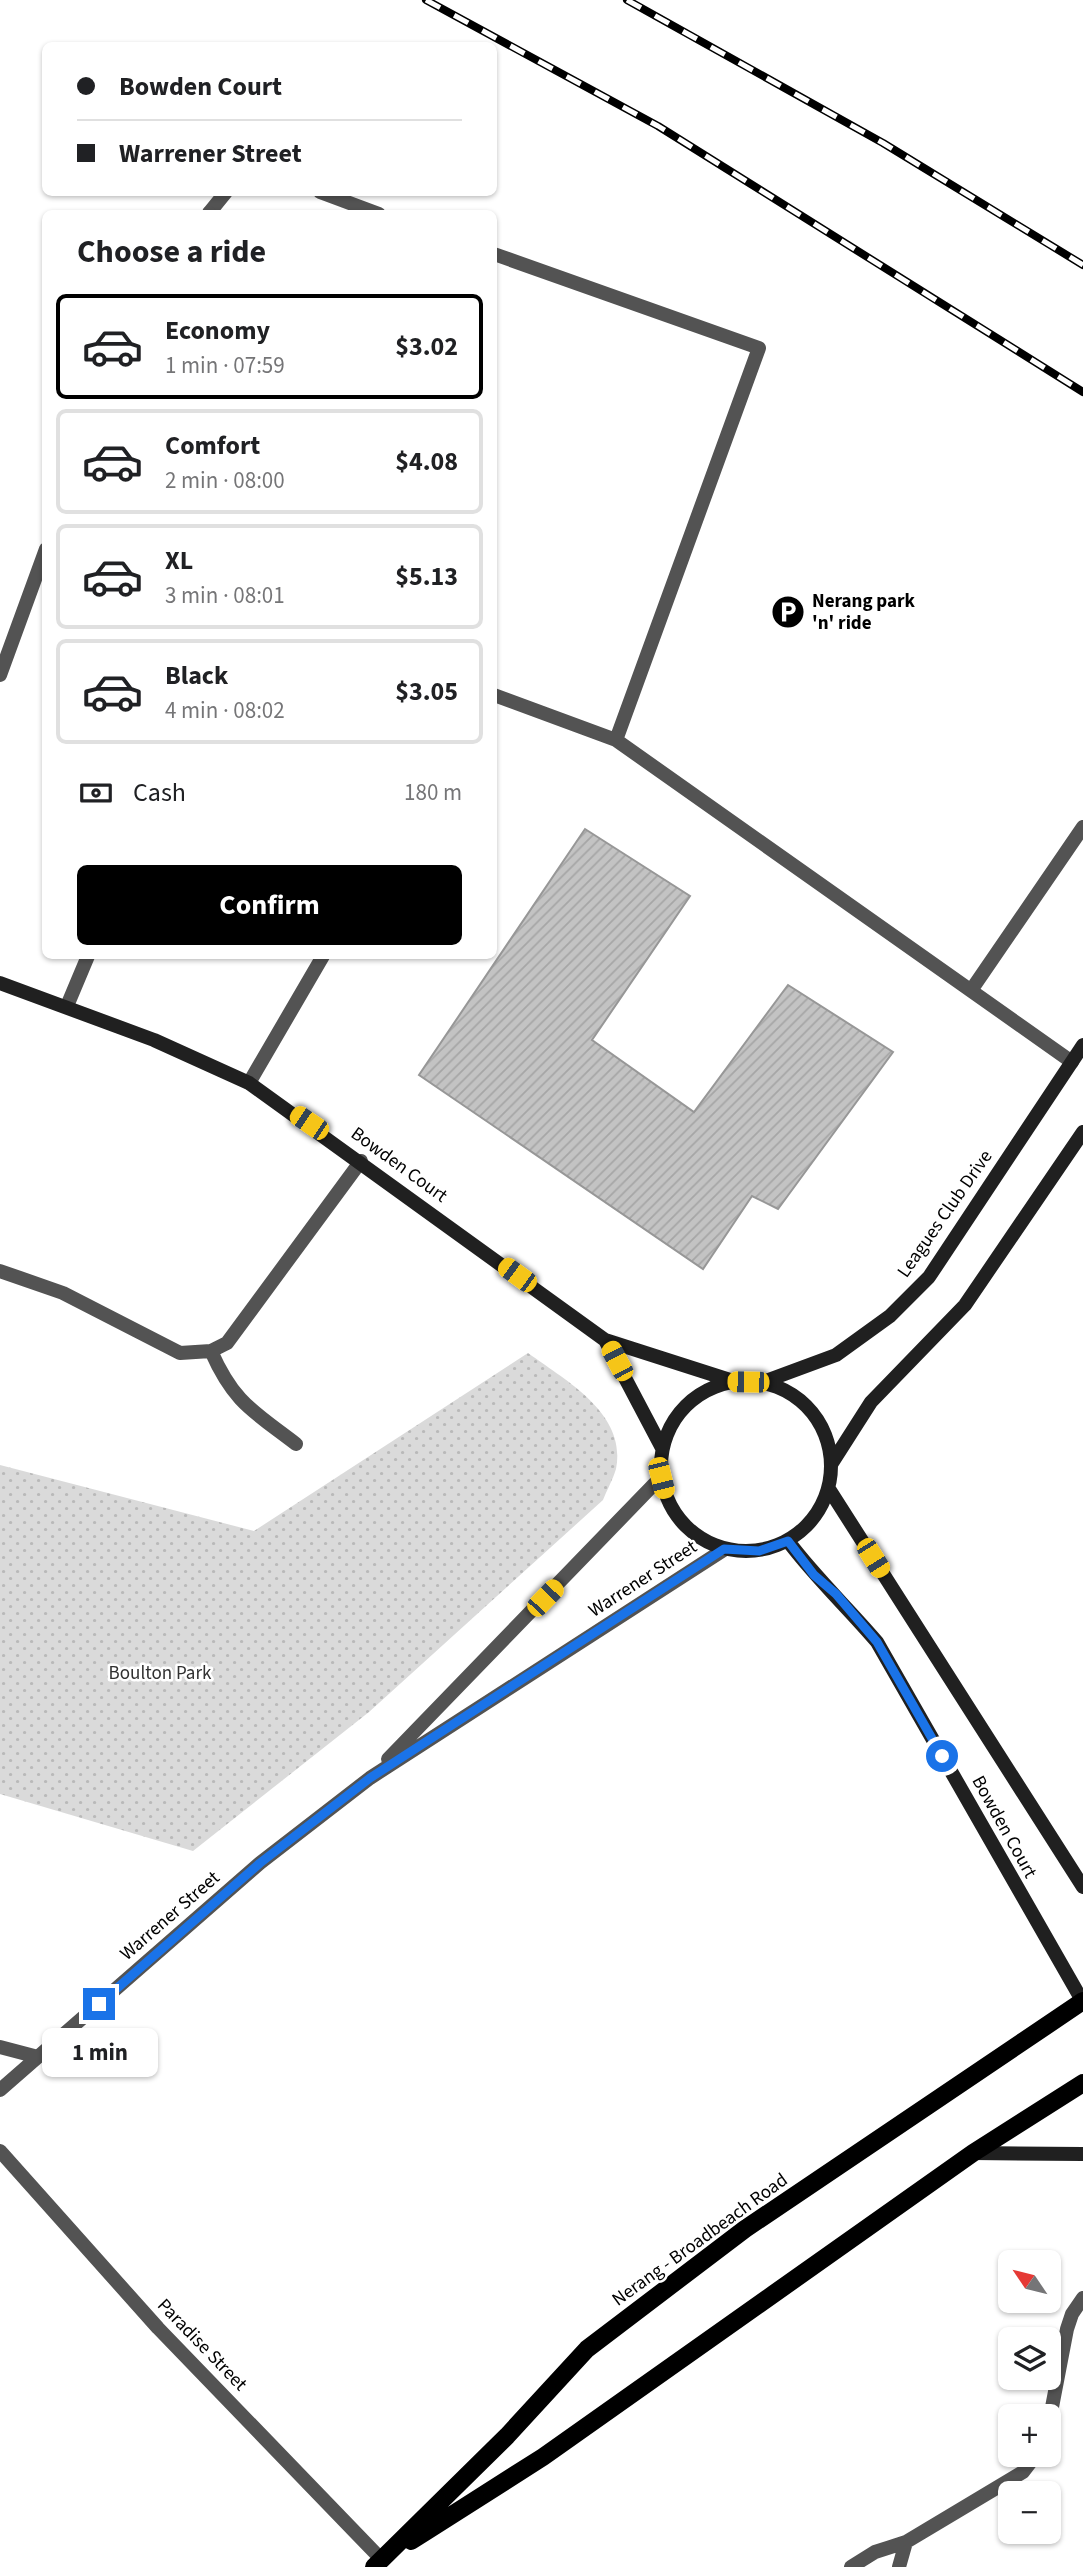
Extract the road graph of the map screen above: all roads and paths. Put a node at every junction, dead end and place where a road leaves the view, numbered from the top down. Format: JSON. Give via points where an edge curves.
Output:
{"nodes":[{"id":1,"x":223,"y":196,"type":"edge"},
{"id":2,"x":331,"y":196,"type":"edge"},
{"id":3,"x":211,"y":210,"type":"edge"},
{"id":4,"x":368,"y":210,"type":"edge"},
{"id":5,"x":497,"y":255,"type":"edge"},
{"id":6,"x":42,"y":560,"type":"edge"},
{"id":7,"x":0,"y":675,"type":"edge"},
{"id":8,"x":497,"y":696,"type":"edge"},
{"id":9,"x":616,"y":740,"type":"junction"},
{"id":10,"x":1083,"y":827,"type":"edge"},
{"id":11,"x":87,"y":959,"type":"edge"},
{"id":12,"x":321,"y":959,"type":"edge"},
{"id":13,"x":0,"y":983,"type":"edge"},
{"id":14,"x":972,"y":989,"type":"junction"},
{"id":15,"x":67,"y":1006,"type":"junction"},
{"id":16,"x":1083,"y":1045,"type":"edge"},
{"id":17,"x":1077,"y":1064,"type":"edge"},
{"id":18,"x":249,"y":1083,"type":"junction"},
{"id":19,"x":1083,"y":1132,"type":"edge"},
{"id":20,"x":361,"y":1161,"type":"junction"},
{"id":21,"x":0,"y":1271,"type":"edge"},
{"id":22,"x":606,"y":1340,"type":"junction"},
{"id":23,"x":211,"y":1351,"type":"junction"},
{"id":24,"x":733,"y":1381,"type":"junction"},
{"id":25,"x":763,"y":1382,"type":"junction"},
{"id":26,"x":296,"y":1444,"type":"dead end"},
{"id":27,"x":662,"y":1448,"type":"junction"},
{"id":28,"x":832,"y":1463,"type":"junction"},
{"id":29,"x":661,"y":1478,"type":"junction"},
{"id":30,"x":829,"y":1489,"type":"junction"},
{"id":31,"x":788,"y":1541,"type":"junction"},
{"id":32,"x":724,"y":1549,"type":"junction"},
{"id":33,"x":370,"y":1778,"type":"junction"},
{"id":34,"x":1083,"y":1887,"type":"edge"},
{"id":35,"x":1083,"y":2001,"type":"edge"},
{"id":36,"x":0,"y":2047,"type":"edge"},
{"id":37,"x":38,"y":2057,"type":"junction"},
{"id":38,"x":1083,"y":2082,"type":"edge"},
{"id":39,"x":0,"y":2090,"type":"edge"},
{"id":40,"x":0,"y":2151,"type":"edge"},
{"id":41,"x":973,"y":2152,"type":"junction"},
{"id":42,"x":1083,"y":2154,"type":"edge"},
{"id":43,"x":1083,"y":2298,"type":"edge"},
{"id":44,"x":1053,"y":2404,"type":"edge"},
{"id":45,"x":1027,"y":2467,"type":"edge"},
{"id":46,"x":906,"y":2542,"type":"junction"},
{"id":47,"x":378,"y":2563,"type":"edge"},
{"id":48,"x":851,"y":2567,"type":"edge"},
{"id":49,"x":899,"y":2567,"type":"edge"}],
"edges":[{"from":1,"to":3,"type":"street"},
{"from":2,"to":4,"type":"street"},
{"from":5,"to":9,"type":"street","via":[[759,348]]},
{"from":6,"to":7,"type":"street"},
{"from":8,"to":9,"type":"street"},
{"from":9,"to":14,"type":"street"},
{"from":10,"to":14,"type":"street"},
{"from":11,"to":15,"type":"street"},
{"from":12,"to":18,"type":"street"},
{"from":13,"to":15,"type":"street","name":"Bowden Court"},
{"from":14,"to":17,"type":"street"},
{"from":15,"to":18,"type":"street","name":"Bowden Court"},
{"from":16,"to":17,"type":"street","name":"Leagues Club Drive"},
{"from":17,"to":25,"type":"street","name":"Leagues Club Drive","via":[[929,1277],[890,1316],[835,1355]]},
{"from":18,"to":20,"type":"street","name":"Bowden Court"},
{"from":19,"to":28,"type":"street","via":[[965,1305],[872,1402]]},
{"from":20,"to":22,"type":"street","name":"Bowden Court"},
{"from":20,"to":23,"type":"street","via":[[226,1343]]},
{"from":21,"to":23,"type":"street","via":[[63,1293],[180,1353]]},
{"from":22,"to":24,"type":"street","name":"Bowden Court"},
{"from":22,"to":27,"type":"street","name":"Bowden Court"},
{"from":23,"to":26,"type":"street","via":[[240,1402]]},
{"from":24,"to":25,"type":"street"},
{"from":24,"to":27,"type":"street","via":[[692,1400],[670,1428]]},
{"from":25,"to":28,"type":"street","via":[[791,1392],[810,1409],[826,1434]]},
{"from":27,"to":29,"type":"street"},
{"from":28,"to":30,"type":"street"},
{"from":29,"to":32,"type":"street","via":[[680,1521],[697,1537]]},
{"from":29,"to":33,"type":"street","name":"Warrener Street"},
{"from":30,"to":31,"type":"street","via":[[816,1516]]},
{"from":30,"to":34,"type":"street","name":"Bowden Court"},
{"from":31,"to":32,"type":"street","via":[[759,1551]]},
{"from":31,"to":35,"type":"street","name":"Bowden Court","via":[[877,1642]]},
{"from":32,"to":33,"type":"street","name":"Warrener Street"},
{"from":33,"to":37,"type":"street","name":"Warrener Street","via":[[260,1863]]},
{"from":35,"to":47,"type":"main road","name":"Nerang - Broadbeach Road","via":[[745,2229],[587,2349],[507,2436]]},
{"from":36,"to":37,"type":"street"},
{"from":37,"to":39,"type":"street","name":"Warrener Street"},
{"from":38,"to":41,"type":"main road"},
{"from":40,"to":47,"type":"street","name":"Paradise Street"},
{"from":41,"to":42,"type":"street"},
{"from":41,"to":47,"type":"main road","via":[[543,2457]]},
{"from":43,"to":44,"type":"street","via":[[1067,2329]]},
{"from":45,"to":46,"type":"street"},
{"from":46,"to":48,"type":"street","via":[[875,2552]]},
{"from":46,"to":49,"type":"street"}]}
